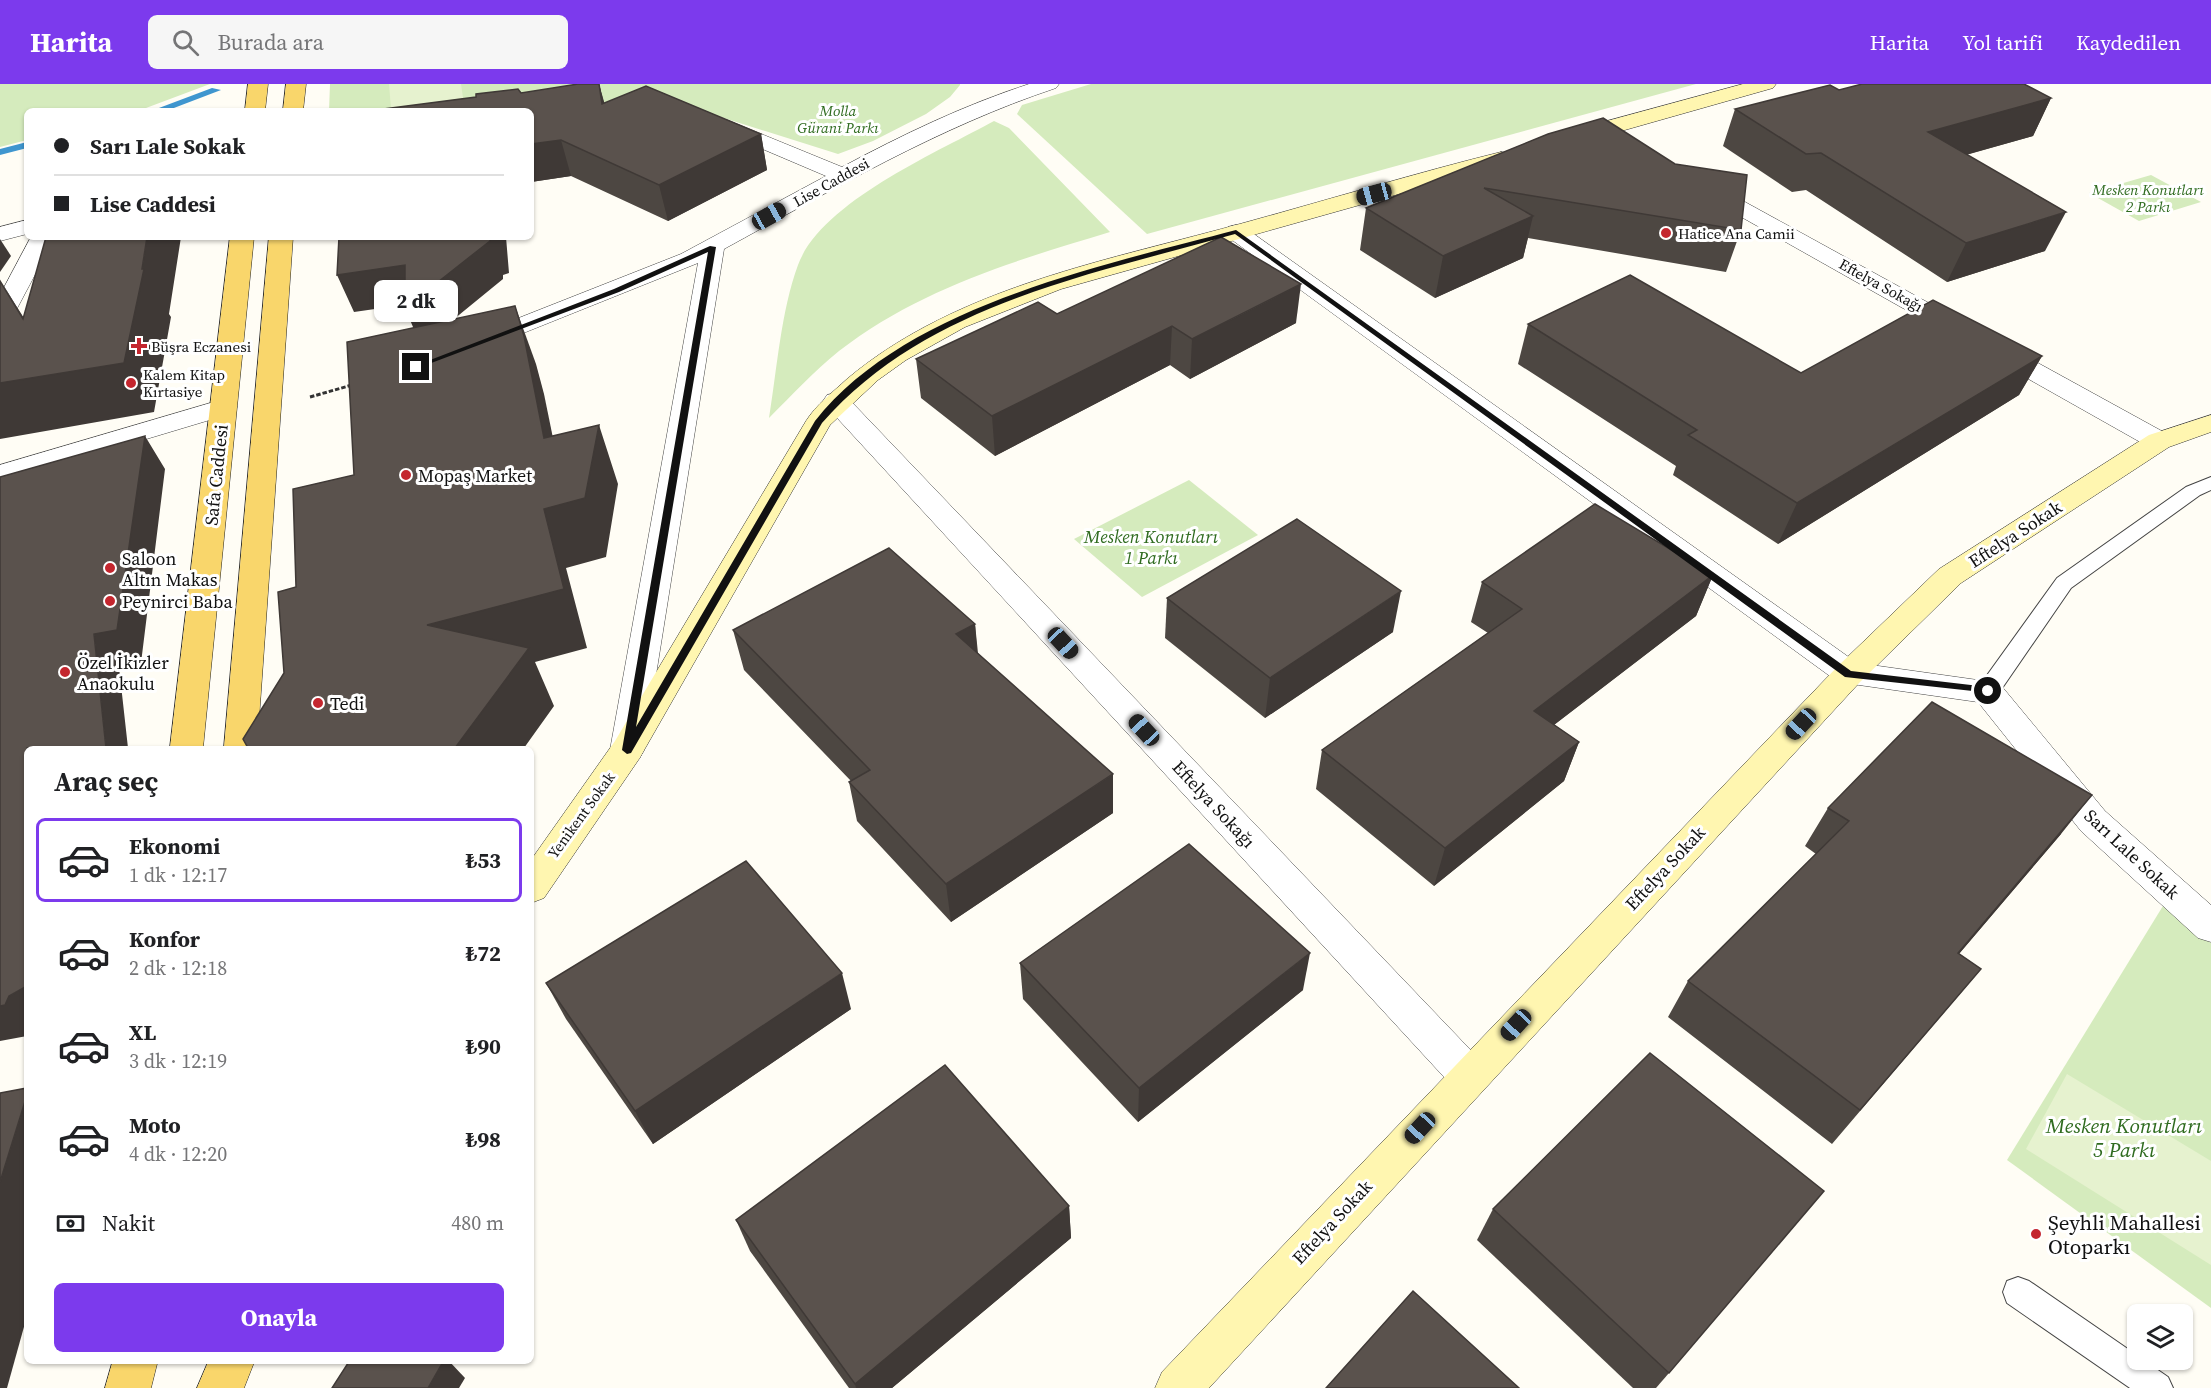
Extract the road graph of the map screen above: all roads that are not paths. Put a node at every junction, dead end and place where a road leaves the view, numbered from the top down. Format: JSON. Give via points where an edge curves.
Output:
{"nodes":[{"id":1,"x":258,"y":84,"type":"edge"},
{"id":2,"x":296,"y":84,"type":"edge"},
{"id":3,"x":1049,"y":84,"type":"edge"},
{"id":4,"x":1766,"y":84,"type":"edge"},
{"id":5,"x":255,"y":108,"type":"edge"},
{"id":6,"x":293,"y":108,"type":"edge"},
{"id":7,"x":700,"y":116,"type":"edge"},
{"id":8,"x":1602,"y":130,"type":"junction"},
{"id":9,"x":1633,"y":147,"type":"edge"},
{"id":10,"x":843,"y":175,"type":"junction"},
{"id":11,"x":1685,"y":176,"type":"edge"},
{"id":12,"x":24,"y":228,"type":"edge"},
{"id":13,"x":1236,"y":232,"type":"junction"},
{"id":14,"x":0,"y":234,"type":"edge"},
{"id":15,"x":41,"y":240,"type":"edge"},
{"id":16,"x":242,"y":240,"type":"edge"},
{"id":17,"x":281,"y":240,"type":"edge"},
{"id":18,"x":713,"y":247,"type":"junction"},
{"id":19,"x":0,"y":318,"type":"edge"},
{"id":20,"x":460,"y":350,"type":"edge"},
{"id":21,"x":836,"y":401,"type":"junction"},
{"id":22,"x":224,"y":407,"type":"junction"},
{"id":23,"x":2211,"y":423,"type":"edge"},
{"id":24,"x":2159,"y":441,"type":"junction"},
{"id":25,"x":0,"y":474,"type":"edge"},
{"id":26,"x":2211,"y":483,"type":"edge"},
{"id":27,"x":1849,"y":674,"type":"junction"},
{"id":28,"x":1988,"y":691,"type":"junction"},
{"id":29,"x":186,"y":746,"type":"edge"},
{"id":30,"x":240,"y":746,"type":"edge"},
{"id":31,"x":627,"y":750,"type":"junction"},
{"id":32,"x":534,"y":881,"type":"edge"},
{"id":33,"x":2211,"y":927,"type":"edge"},
{"id":34,"x":1469,"y":1076,"type":"junction"},
{"id":35,"x":2018,"y":1292,"type":"dead end"},
{"id":36,"x":135,"y":1364,"type":"edge"},
{"id":37,"x":231,"y":1364,"type":"edge"},
{"id":38,"x":128,"y":1388,"type":"edge"},
{"id":39,"x":220,"y":1388,"type":"edge"},
{"id":40,"x":1178,"y":1388,"type":"edge"},
{"id":41,"x":2157,"y":1388,"type":"edge"}],
"edges":[{"from":1,"to":5,"type":"main road"},
{"from":2,"to":6,"type":"main road"},
{"from":3,"to":10,"type":"street","name":"Lise Caddesi","via":[[1003,99],[901,144]]},
{"from":4,"to":8,"type":"street","name":"Yenikent Sokak"},
{"from":7,"to":10,"type":"street"},
{"from":8,"to":9,"type":"street"},
{"from":8,"to":13,"type":"street","name":"Yenikent Sokak"},
{"from":10,"to":18,"type":"street","name":"Lise Caddesi"},
{"from":11,"to":24,"type":"street","name":"Eftelya Sokağı"},
{"from":12,"to":14,"type":"street"},
{"from":13,"to":21,"type":"street","name":"Yenikent Sokak","via":[[987,305],[876,366]]},
{"from":13,"to":27,"type":"street"},
{"from":15,"to":19,"type":"street"},
{"from":16,"to":22,"type":"main road","name":"Safa Caddesi"},
{"from":17,"to":30,"type":"main road"},
{"from":18,"to":20,"type":"street","name":"Lise Caddesi","via":[[616,290]]},
{"from":18,"to":31,"type":"street"},
{"from":21,"to":31,"type":"street","name":"Yenikent Sokak","via":[[819,421]]},
{"from":21,"to":34,"type":"street","name":"Eftelya Sokağı"},
{"from":22,"to":25,"type":"street"},
{"from":22,"to":29,"type":"main road","name":"Safa Caddesi"},
{"from":23,"to":24,"type":"street","name":"Eftelya Sokak"},
{"from":24,"to":27,"type":"street","name":"Eftelya Sokak","via":[[1950,576]]},
{"from":26,"to":28,"type":"lane","via":[[2193,491],[2064,583]]},
{"from":27,"to":28,"type":"street"},
{"from":27,"to":34,"type":"street","name":"Eftelya Sokak"},
{"from":28,"to":33,"type":"street","name":"Sarı Lale Sokak","via":[[2093,821]]},
{"from":31,"to":32,"type":"street","name":"Yenikent Sokak"},
{"from":34,"to":40,"type":"street","name":"Eftelya Sokak"},
{"from":35,"to":41,"type":"lane"},
{"from":36,"to":38,"type":"main road"},
{"from":37,"to":39,"type":"main road"}]}
